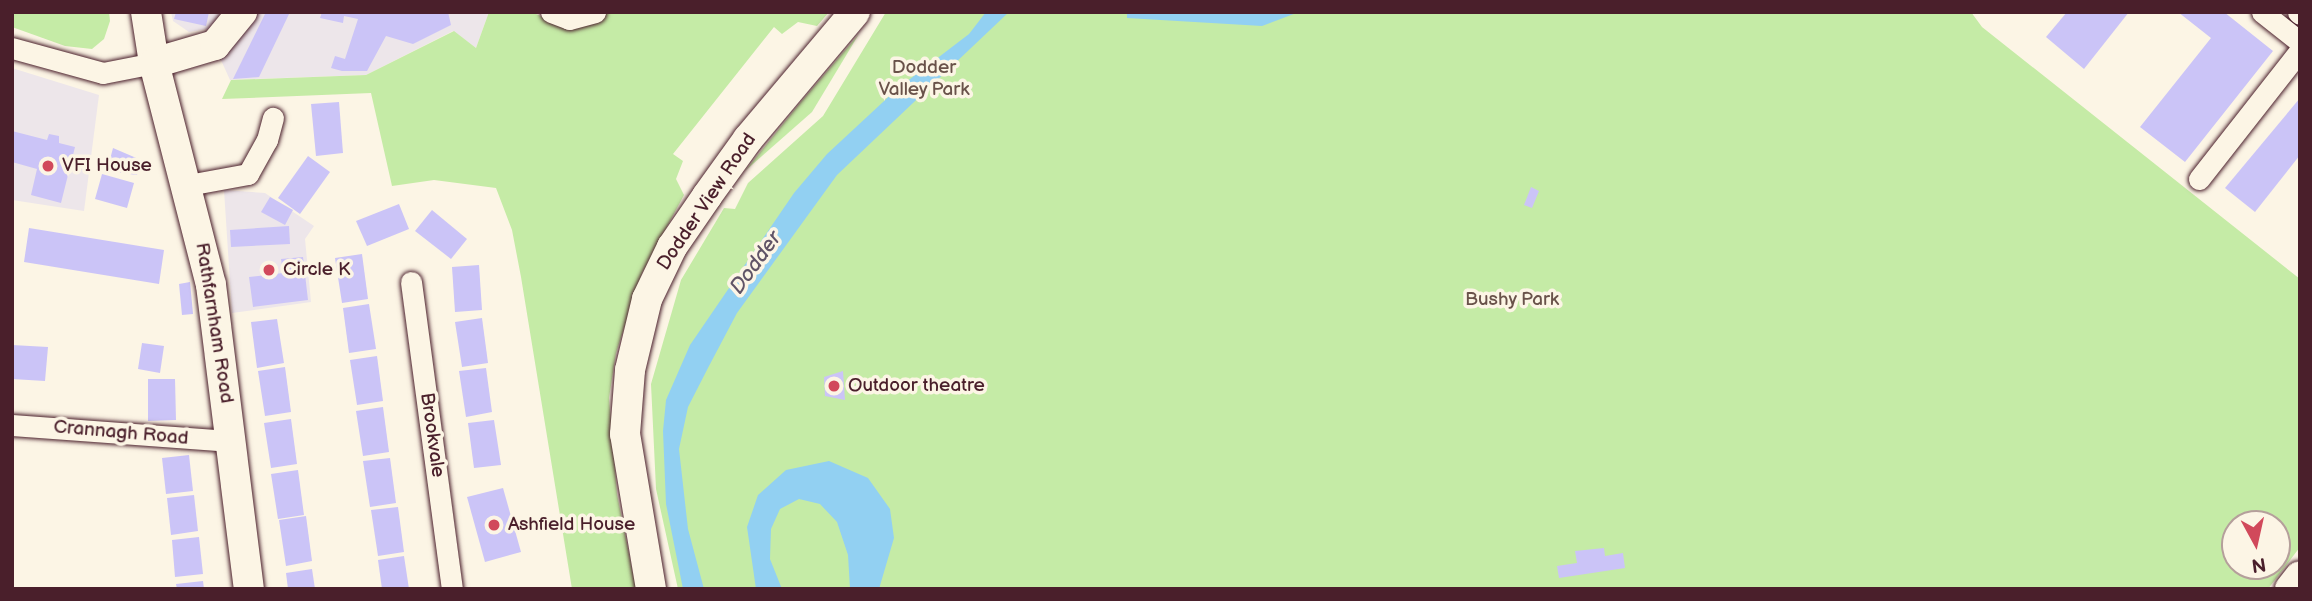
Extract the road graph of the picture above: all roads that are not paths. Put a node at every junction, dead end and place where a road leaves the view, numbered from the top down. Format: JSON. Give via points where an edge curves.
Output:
{"nodes":[{"id":1,"x":134,"y":12,"type":"edge"},
{"id":2,"x":146,"y":12,"type":"edge"},
{"id":3,"x":242,"y":12,"type":"edge"},
{"id":4,"x":595,"y":12,"type":"edge"},
{"id":5,"x":855,"y":12,"type":"edge"},
{"id":6,"x":2262,"y":12,"type":"edge"},
{"id":7,"x":554,"y":13,"type":"edge"},
{"id":8,"x":2300,"y":42,"type":"edge"},
{"id":9,"x":12,"y":48,"type":"edge"},
{"id":10,"x":2300,"y":50,"type":"edge"},
{"id":11,"x":154,"y":63,"type":"junction"},
{"id":12,"x":273,"y":118,"type":"dead end"},
{"id":13,"x":2199,"y":179,"type":"dead end"},
{"id":14,"x":188,"y":184,"type":"junction"},
{"id":15,"x":411,"y":282,"type":"dead end"},
{"id":16,"x":12,"y":425,"type":"edge"},
{"id":17,"x":231,"y":440,"type":"junction"},
{"id":18,"x":2300,"y":576,"type":"edge"},
{"id":19,"x":249,"y":589,"type":"edge"},
{"id":20,"x":452,"y":589,"type":"edge"},
{"id":21,"x":651,"y":589,"type":"edge"},
{"id":22,"x":2290,"y":589,"type":"edge"}],
"edges":[{"from":1,"to":11,"type":"main road","name":"Rathfarnham Road"},
{"from":2,"to":11,"type":"main road","name":"Rathfarnham Road"},
{"from":3,"to":11,"type":"main road","via":[[215,45]]},
{"from":4,"to":7,"type":"street","via":[[569,19]]},
{"from":5,"to":21,"type":"main road","name":"Dodder View Road","via":[[721,177],[672,247],[648,299],[630,370],[625,434]]},
{"from":6,"to":8,"type":"street"},
{"from":9,"to":11,"type":"street","via":[[103,73]]},
{"from":10,"to":13,"type":"street"},
{"from":11,"to":14,"type":"main road","name":"Rathfarnham Road"},
{"from":12,"to":14,"type":"street","via":[[248,174]]},
{"from":14,"to":17,"type":"main road","name":"Rathfarnham Road","via":[[211,285]]},
{"from":15,"to":20,"type":"street","name":"Brookvale"},
{"from":16,"to":17,"type":"street","name":"Crannagh Road"},
{"from":17,"to":19,"type":"main road","name":"Rathfarnham Road"},
{"from":18,"to":22,"type":"main road"}]}
